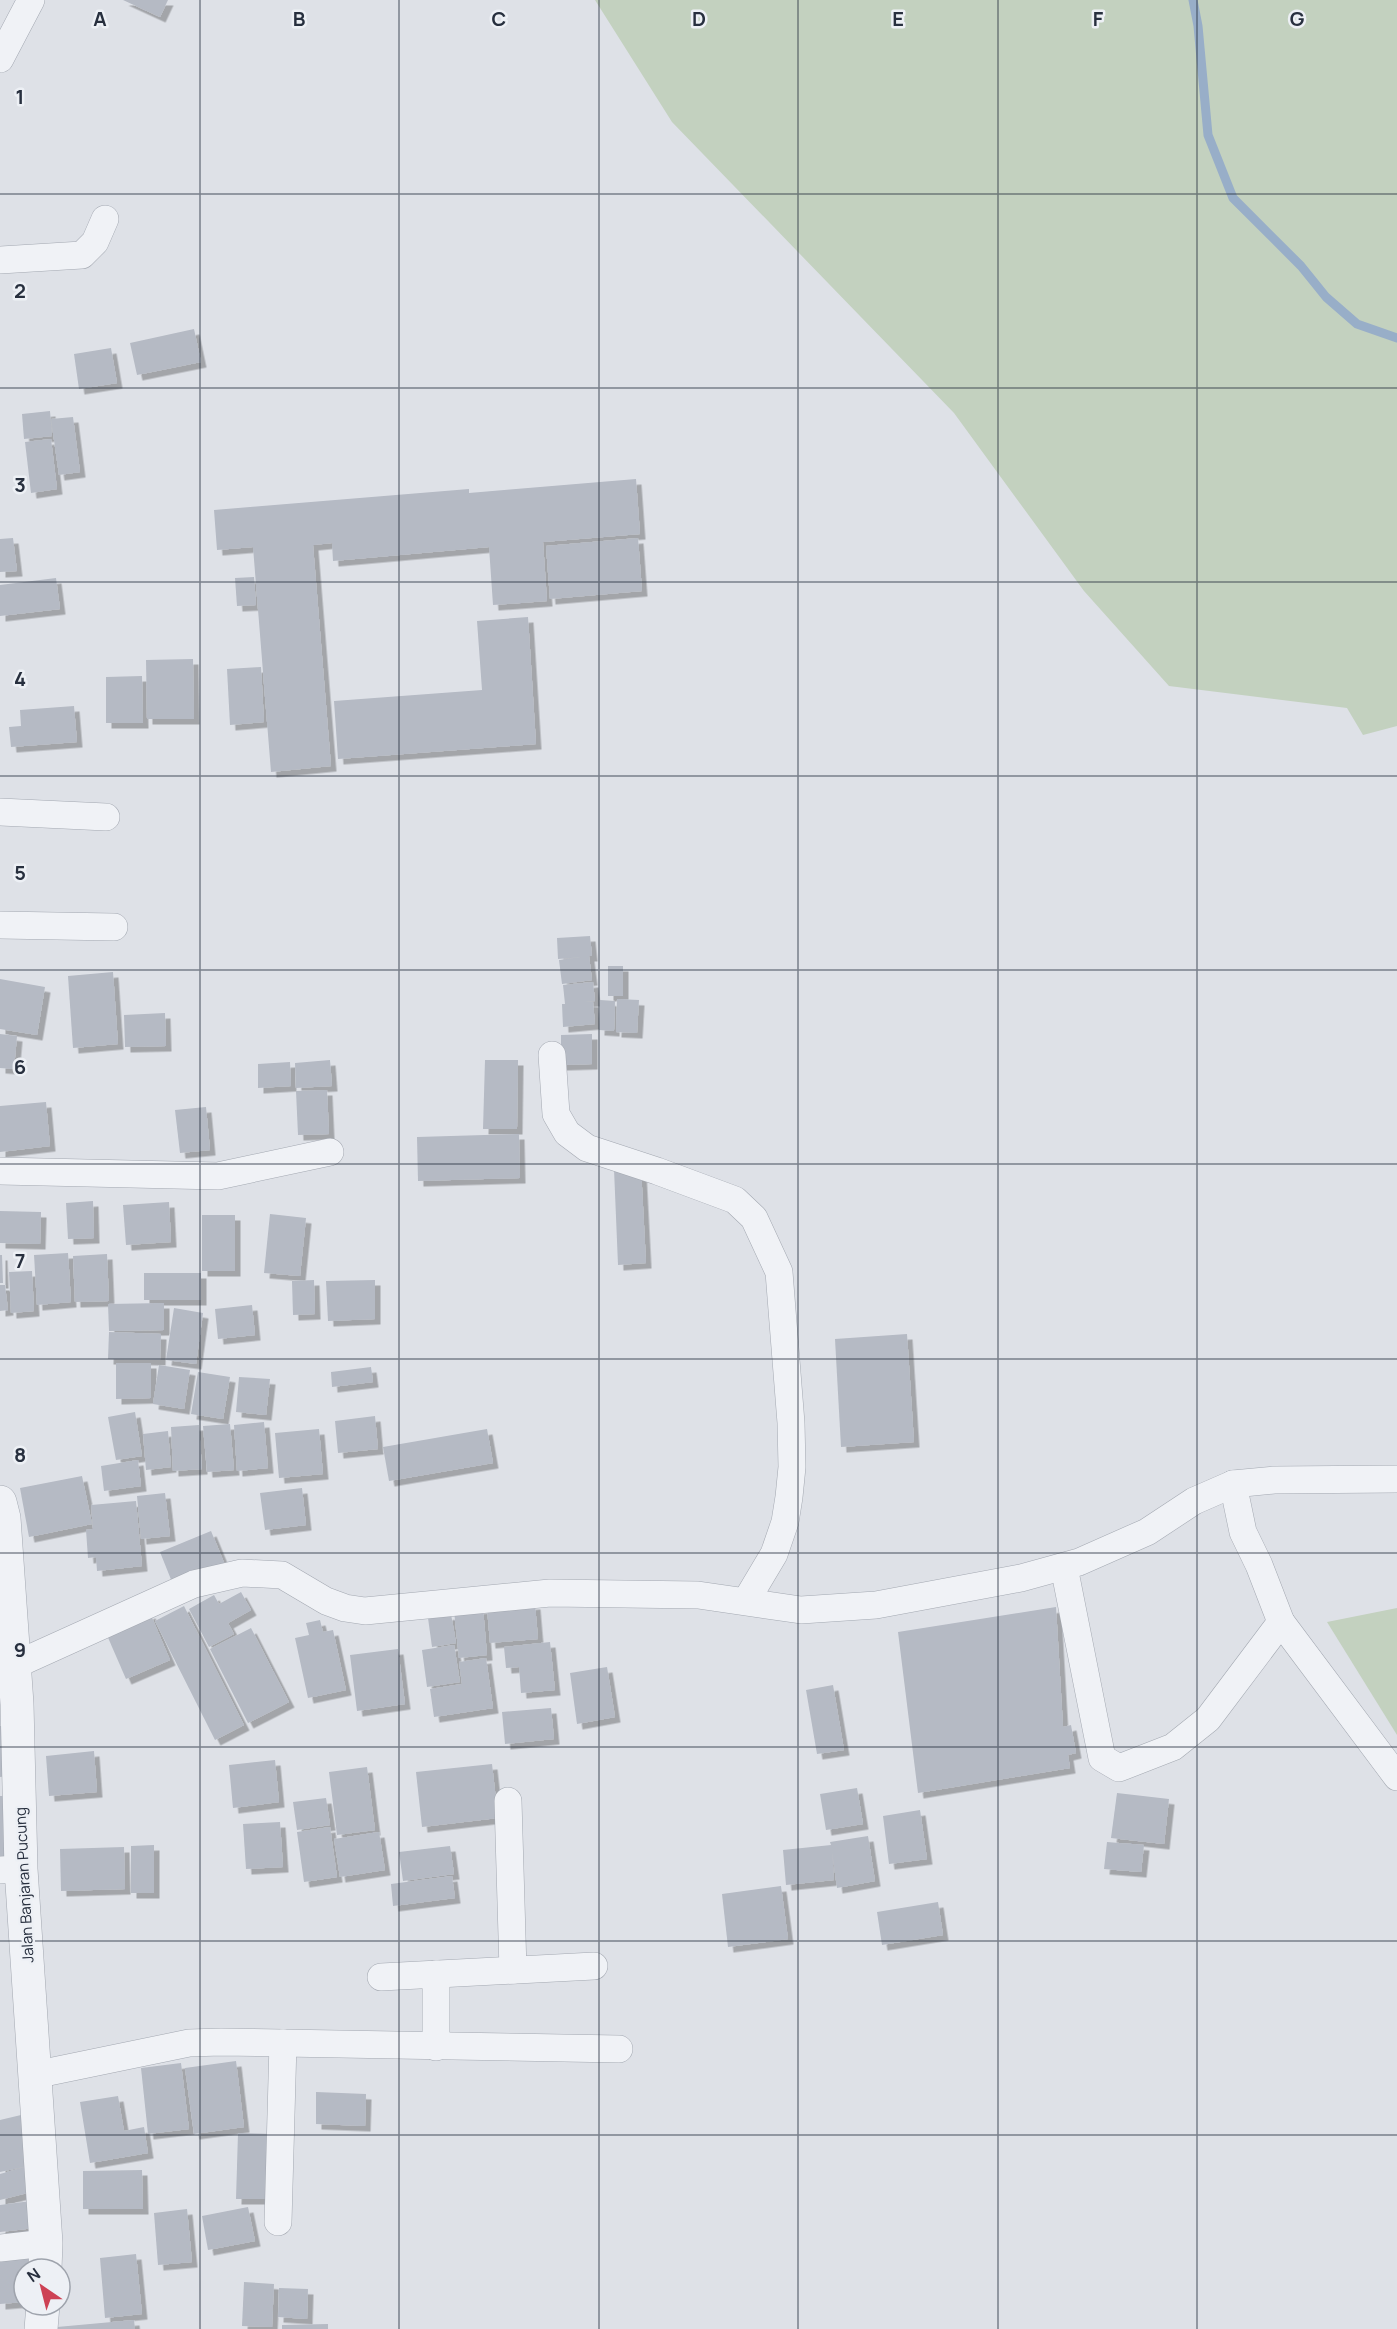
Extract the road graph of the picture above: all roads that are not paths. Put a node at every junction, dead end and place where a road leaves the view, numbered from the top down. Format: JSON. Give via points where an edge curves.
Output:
{"nodes":[{"id":1,"x":31,"y":0,"type":"edge"},
{"id":2,"x":0,"y":59,"type":"edge"},
{"id":3,"x":105,"y":219,"type":"dead end"},
{"id":4,"x":0,"y":260,"type":"edge"},
{"id":5,"x":0,"y":812,"type":"edge"},
{"id":6,"x":106,"y":817,"type":"dead end"},
{"id":7,"x":0,"y":925,"type":"edge"},
{"id":8,"x":114,"y":927,"type":"dead end"},
{"id":9,"x":552,"y":1055,"type":"dead end"},
{"id":10,"x":330,"y":1152,"type":"dead end"},
{"id":11,"x":0,"y":1172,"type":"edge"},
{"id":12,"x":1397,"y":1479,"type":"edge"},
{"id":13,"x":1233,"y":1484,"type":"junction"},
{"id":14,"x":0,"y":1502,"type":"edge"},
{"id":15,"x":1064,"y":1567,"type":"junction"},
{"id":16,"x":746,"y":1601,"type":"junction"},
{"id":17,"x":1281,"y":1622,"type":"junction"},
{"id":18,"x":15,"y":1665,"type":"junction"},
{"id":19,"x":1397,"y":1777,"type":"edge"},
{"id":20,"x":508,"y":1801,"type":"dead end"},
{"id":21,"x":11,"y":1869,"type":"edge"},
{"id":22,"x":594,"y":1966,"type":"dead end"},
{"id":23,"x":513,"y":1970,"type":"junction"},
{"id":24,"x":436,"y":1974,"type":"junction"},
{"id":25,"x":381,"y":1977,"type":"dead end"},
{"id":26,"x":283,"y":2043,"type":"junction"},
{"id":27,"x":436,"y":2047,"type":"junction"},
{"id":28,"x":618,"y":2049,"type":"dead end"},
{"id":29,"x":34,"y":2075,"type":"junction"},
{"id":30,"x":279,"y":2222,"type":"dead end"},
{"id":31,"x":0,"y":2248,"type":"edge"},
{"id":32,"x":45,"y":2256,"type":"edge"}],
"edges":[{"from":1,"to":2,"type":"street"},
{"from":3,"to":4,"type":"street","via":[[95,242],[82,255]]},
{"from":5,"to":6,"type":"street"},
{"from":7,"to":8,"type":"street"},
{"from":9,"to":16,"type":"street","via":[[556,1114],[562,1128],[574,1140],[735,1200],[754,1218],[778,1272],[792,1467],[785,1522],[774,1554]]},
{"from":10,"to":11,"type":"street","via":[[218,1176]]},
{"from":12,"to":13,"type":"street"},
{"from":13,"to":15,"type":"street","via":[[1194,1501],[1148,1532]]},
{"from":13,"to":17,"type":"street","via":[[1243,1532]]},
{"from":14,"to":18,"type":"street","name":"Jalan Banjaran Pucung"},
{"from":15,"to":16,"type":"street","via":[[876,1605],[801,1610]]},
{"from":15,"to":17,"type":"street","via":[[1102,1758],[1119,1768],[1173,1747],[1208,1719]]},
{"from":16,"to":18,"type":"street","via":[[698,1595],[550,1593],[365,1611],[326,1601],[282,1575],[242,1573],[195,1584]]},
{"from":17,"to":19,"type":"street"},
{"from":18,"to":21,"type":"street","name":"Jalan Banjaran Pucung"},
{"from":20,"to":23,"type":"street"},
{"from":21,"to":29,"type":"street","name":"Jalan Banjaran Pucung"},
{"from":22,"to":23,"type":"street"},
{"from":23,"to":24,"type":"street"},
{"from":24,"to":25,"type":"street"},
{"from":24,"to":27,"type":"street"},
{"from":26,"to":27,"type":"street"},
{"from":26,"to":29,"type":"street","via":[[189,2043]]},
{"from":26,"to":30,"type":"street"},
{"from":27,"to":28,"type":"street"},
{"from":29,"to":32,"type":"street","name":"Jalan Banjaran Pucung"},
{"from":31,"to":32,"type":"street"}]}
